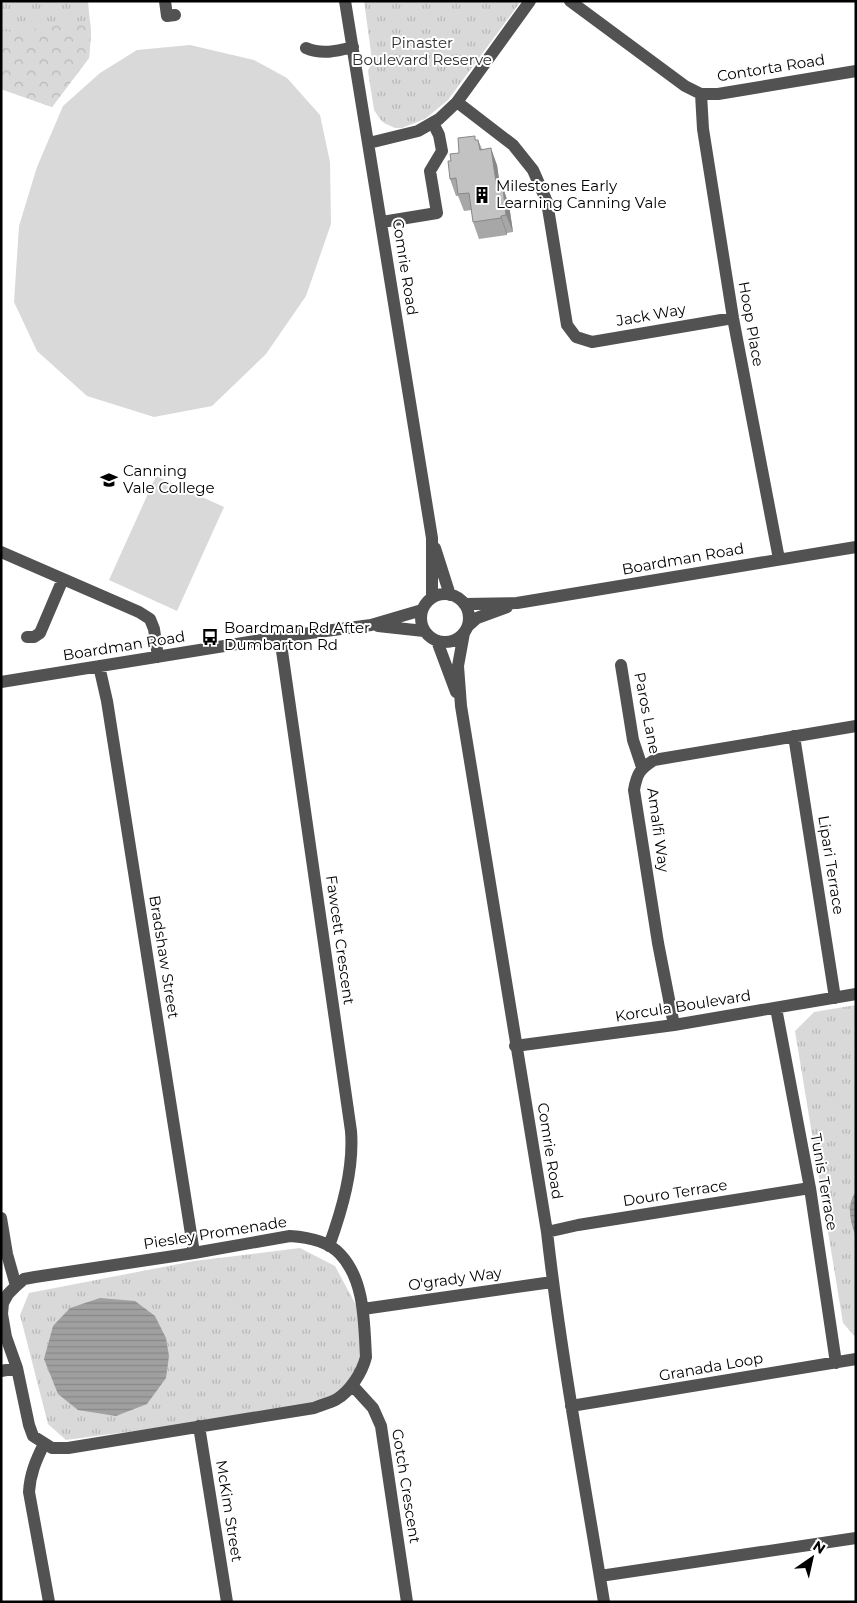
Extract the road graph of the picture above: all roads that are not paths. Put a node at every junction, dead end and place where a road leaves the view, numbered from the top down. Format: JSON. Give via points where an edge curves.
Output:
{"nodes":[{"id":1,"x":165,"y":1,"type":"edge"},
{"id":2,"x":345,"y":1,"type":"edge"},
{"id":3,"x":530,"y":1,"type":"edge"},
{"id":4,"x":570,"y":1,"type":"edge"},
{"id":5,"x":175,"y":15,"type":"dead end"},
{"id":6,"x":353,"y":47,"type":"junction"},
{"id":7,"x":306,"y":48,"type":"dead end"},
{"id":8,"x":856,"y":71,"type":"edge"},
{"id":9,"x":701,"y":94,"type":"junction"},
{"id":10,"x":456,"y":102,"type":"junction"},
{"id":11,"x":433,"y":123,"type":"junction"},
{"id":12,"x":369,"y":143,"type":"junction"},
{"id":13,"x":382,"y":222,"type":"junction"},
{"id":14,"x":733,"y":318,"type":"junction"},
{"id":15,"x":432,"y":538,"type":"junction"},
{"id":16,"x":856,"y":547,"type":"edge"},
{"id":17,"x":1,"y":552,"type":"edge"},
{"id":18,"x":779,"y":559,"type":"junction"},
{"id":19,"x":63,"y":579,"type":"junction"},
{"id":20,"x":450,"y":595,"type":"junction"},
{"id":21,"x":432,"y":598,"type":"junction"},
{"id":22,"x":517,"y":603,"type":"junction"},
{"id":23,"x":464,"y":604,"type":"junction"},
{"id":24,"x":422,"y":610,"type":"junction"},
{"id":25,"x":370,"y":625,"type":"junction"},
{"id":26,"x":466,"y":630,"type":"junction"},
{"id":27,"x":424,"y":631,"type":"junction"},
{"id":28,"x":27,"y":637,"type":"dead end"},
{"id":29,"x":280,"y":637,"type":"junction"},
{"id":30,"x":437,"y":641,"type":"junction"},
{"id":31,"x":158,"y":657,"type":"junction"},
{"id":32,"x":621,"y":665,"type":"dead end"},
{"id":33,"x":99,"y":666,"type":"junction"},
{"id":34,"x":1,"y":682,"type":"edge"},
{"id":35,"x":461,"y":706,"type":"junction"},
{"id":36,"x":856,"y":726,"type":"edge"},
{"id":37,"x":794,"y":736,"type":"junction"},
{"id":38,"x":642,"y":767,"type":"junction"},
{"id":39,"x":856,"y":994,"type":"edge"},
{"id":40,"x":835,"y":998,"type":"junction"},
{"id":41,"x":776,"y":1008,"type":"junction"},
{"id":42,"x":674,"y":1025,"type":"junction"},
{"id":43,"x":516,"y":1046,"type":"junction"},
{"id":44,"x":810,"y":1188,"type":"junction"},
{"id":45,"x":1,"y":1218,"type":"edge"},
{"id":46,"x":546,"y":1232,"type":"junction"},
{"id":47,"x":329,"y":1246,"type":"junction"},
{"id":48,"x":194,"y":1252,"type":"junction"},
{"id":49,"x":552,"y":1282,"type":"junction"},
{"id":50,"x":16,"y":1286,"type":"junction"},
{"id":51,"x":363,"y":1309,"type":"junction"},
{"id":52,"x":856,"y":1359,"type":"edge"},
{"id":53,"x":836,"y":1362,"type":"junction"},
{"id":54,"x":16,"y":1368,"type":"junction"},
{"id":55,"x":1,"y":1372,"type":"edge"},
{"id":56,"x":352,"y":1385,"type":"junction"},
{"id":57,"x":571,"y":1406,"type":"junction"},
{"id":58,"x":199,"y":1426,"type":"junction"},
{"id":59,"x":44,"y":1444,"type":"junction"},
{"id":60,"x":856,"y":1538,"type":"edge"},
{"id":61,"x":600,"y":1576,"type":"junction"},
{"id":62,"x":49,"y":1602,"type":"edge"},
{"id":63,"x":227,"y":1602,"type":"edge"},
{"id":64,"x":407,"y":1602,"type":"edge"},
{"id":65,"x":604,"y":1602,"type":"edge"}],
"edges":[{"from":1,"to":5,"type":"street","via":[[168,16]]},
{"from":2,"to":6,"type":"street","name":"Comrie Road"},
{"from":3,"to":10,"type":"street"},
{"from":4,"to":9,"type":"street","name":"Contorta Road","via":[[685,86]]},
{"from":6,"to":7,"type":"street","via":[[325,53]]},
{"from":6,"to":12,"type":"street","name":"Comrie Road"},
{"from":8,"to":9,"type":"street","name":"Contorta Road"},
{"from":9,"to":14,"type":"street","name":"Hoop Place","via":[[703,129]]},
{"from":10,"to":11,"type":"street"},
{"from":10,"to":14,"type":"street","name":"Jack Way","via":[[512,145],[533,170],[547,202],[567,325],[576,337],[592,342]]},
{"from":11,"to":12,"type":"street","via":[[418,131]]},
{"from":11,"to":13,"type":"street","via":[[442,151],[430,171],[437,213]]},
{"from":12,"to":13,"type":"street","name":"Comrie Road"},
{"from":13,"to":15,"type":"street","name":"Comrie Road"},
{"from":14,"to":18,"type":"street","name":"Hoop Place"},
{"from":15,"to":20,"type":"street","name":"Comrie Road"},
{"from":15,"to":21,"type":"street","name":"Comrie Road"},
{"from":16,"to":18,"type":"street","name":"Boardman Road"},
{"from":17,"to":19,"type":"street"},
{"from":18,"to":22,"type":"street","name":"Boardman Road"},
{"from":19,"to":28,"type":"street","via":[[48,603],[40,634],[34,638]]},
{"from":19,"to":31,"type":"street","via":[[150,619]]},
{"from":20,"to":21,"type":"street"},
{"from":20,"to":23,"type":"street"},
{"from":21,"to":24,"type":"street"},
{"from":22,"to":23,"type":"street","name":"Boardman Road"},
{"from":22,"to":26,"type":"street","name":"Boardman Road","via":[[477,618]]},
{"from":23,"to":26,"type":"street","via":[[469,618]]},
{"from":24,"to":25,"type":"street","name":"Boardman Road"},
{"from":24,"to":27,"type":"street","via":[[420,617]]},
{"from":25,"to":27,"type":"street","name":"Boardman Road"},
{"from":25,"to":29,"type":"street","name":"Boardman Road"},
{"from":26,"to":30,"type":"street","name":"Boardman Road","via":[[452,641]]},
{"from":26,"to":35,"type":"street","name":"Comrie Road","via":[[458,666]]},
{"from":27,"to":30,"type":"street"},
{"from":29,"to":31,"type":"street","name":"Boardman Road"},
{"from":29,"to":47,"type":"street","name":"Fawcett Crescent","via":[[352,1142],[344,1201]]},
{"from":30,"to":35,"type":"street","name":"Comrie Road"},
{"from":31,"to":33,"type":"street","name":"Boardman Road"},
{"from":32,"to":38,"type":"street","name":"Paros Lane","via":[[633,740]]},
{"from":33,"to":34,"type":"street","name":"Boardman Road"},
{"from":33,"to":48,"type":"street","name":"Bradshaw Street"},
{"from":35,"to":43,"type":"street","name":"Comrie Road"},
{"from":36,"to":37,"type":"street","name":"Amalfi Way"},
{"from":37,"to":38,"type":"street","name":"Amalfi Way","via":[[654,760]]},
{"from":37,"to":40,"type":"street","name":"Lipari Terrace"},
{"from":38,"to":42,"type":"street","name":"Amalfi Way","via":[[634,790]]},
{"from":39,"to":40,"type":"street","name":"Korcula Boulevard"},
{"from":40,"to":41,"type":"street","name":"Korcula Boulevard"},
{"from":41,"to":42,"type":"street","name":"Korcula Boulevard"},
{"from":41,"to":44,"type":"street","name":"Tunis Terrace"},
{"from":42,"to":43,"type":"street","name":"Korcula Boulevard"},
{"from":43,"to":46,"type":"street","name":"Comrie Road"},
{"from":44,"to":46,"type":"street","name":"Douro Terrace"},
{"from":44,"to":53,"type":"street","name":"Tunis Terrace"},
{"from":45,"to":50,"type":"street"},
{"from":46,"to":49,"type":"street","name":"Comrie Road"},
{"from":47,"to":48,"type":"street","name":"Piesley Promenade","via":[[308,1238],[290,1236]]},
{"from":47,"to":51,"type":"street","name":"Piesley Promenade","via":[[340,1253],[354,1275]]},
{"from":48,"to":50,"type":"street","name":"Piesley Promenade","via":[[24,1279]]},
{"from":49,"to":51,"type":"street","name":"O'grady Way"},
{"from":49,"to":57,"type":"street","name":"Comrie Road"},
{"from":50,"to":54,"type":"street","via":[[3,1303],[2,1314]]},
{"from":51,"to":56,"type":"street","name":"Piesley Promenade","via":[[366,1358]]},
{"from":52,"to":53,"type":"street","name":"Granada Loop"},
{"from":53,"to":57,"type":"street","name":"Granada Loop"},
{"from":54,"to":55,"type":"street"},
{"from":54,"to":59,"type":"street","via":[[33,1436]]},
{"from":56,"to":58,"type":"street","name":"Piesley Promenade","via":[[338,1399],[314,1408]]},
{"from":56,"to":64,"type":"street","name":"Gotch Crescent","via":[[373,1408],[381,1426]]},
{"from":57,"to":61,"type":"street","name":"Comrie Road"},
{"from":58,"to":59,"type":"street","name":"Piesley Promenade","via":[[68,1448],[52,1448]]},
{"from":58,"to":63,"type":"street","name":"McKim Street"},
{"from":59,"to":62,"type":"street","via":[[32,1471],[29,1492]]},
{"from":60,"to":61,"type":"street"},
{"from":61,"to":65,"type":"street","name":"Comrie Road"}]}
